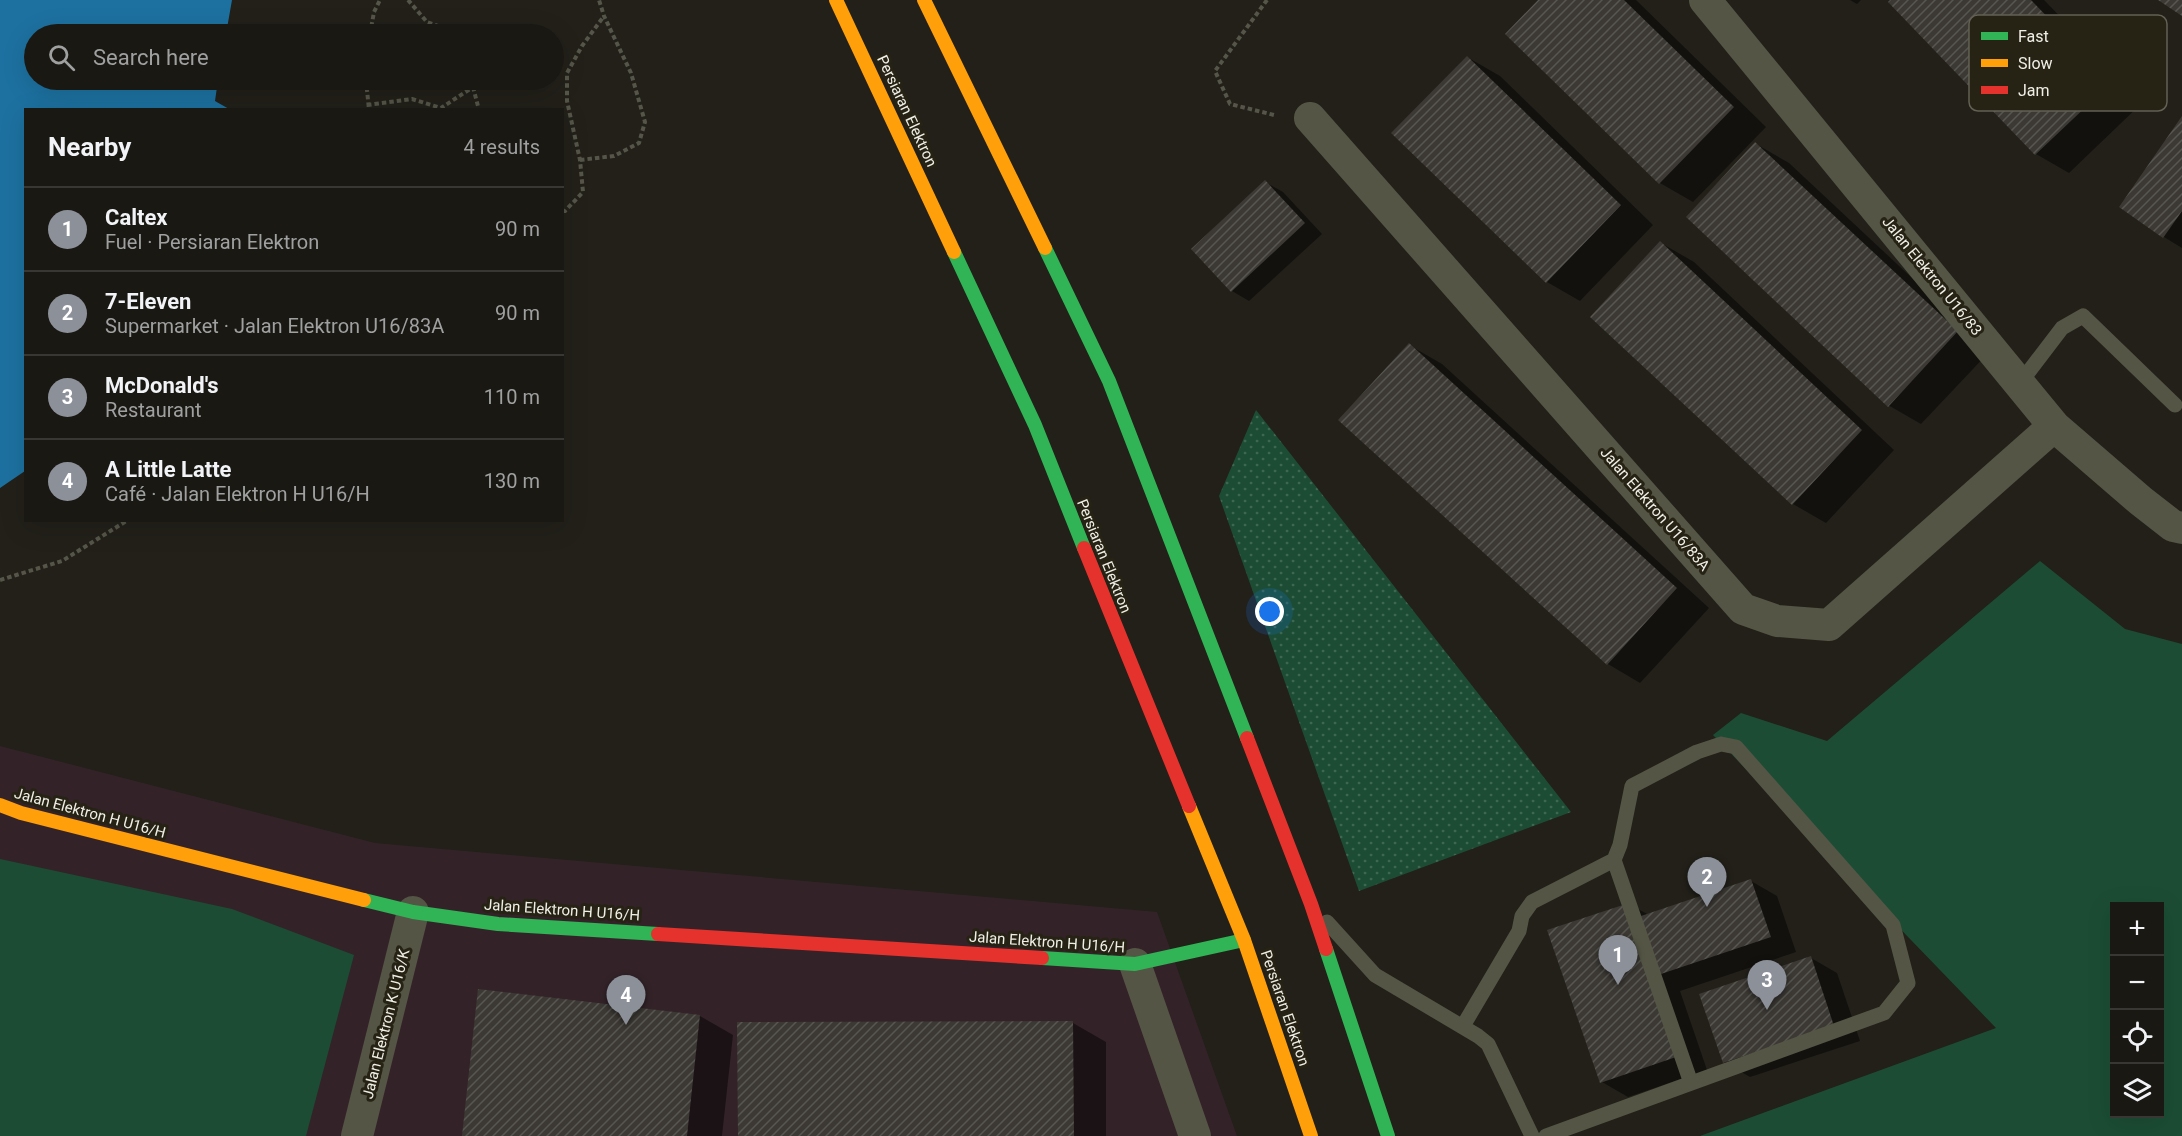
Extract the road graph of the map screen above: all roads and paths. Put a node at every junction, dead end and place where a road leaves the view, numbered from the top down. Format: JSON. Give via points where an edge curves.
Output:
{"nodes":[{"id":1,"x":380,"y":0,"type":"edge"},
{"id":2,"x":408,"y":0,"type":"edge"},
{"id":3,"x":599,"y":0,"type":"edge"},
{"id":4,"x":836,"y":0,"type":"edge"},
{"id":5,"x":924,"y":0,"type":"edge"},
{"id":6,"x":1268,"y":0,"type":"edge"},
{"id":7,"x":1705,"y":0,"type":"edge"},
{"id":8,"x":604,"y":16,"type":"junction"},
{"id":9,"x":372,"y":24,"type":"edge"},
{"id":10,"x":432,"y":24,"type":"edge"},
{"id":11,"x":367,"y":90,"type":"edge"},
{"id":12,"x":468,"y":90,"type":"edge"},
{"id":13,"x":474,"y":90,"type":"edge"},
{"id":14,"x":368,"y":107,"type":"edge"},
{"id":15,"x":441,"y":108,"type":"edge"},
{"id":16,"x":441,"y":108,"type":"edge"},
{"id":17,"x":478,"y":108,"type":"edge"},
{"id":18,"x":1310,"y":118,"type":"joint"},
{"id":19,"x":580,"y":160,"type":"junction"},
{"id":20,"x":564,"y":211,"type":"edge"},
{"id":21,"x":2020,"y":383,"type":"junction"},
{"id":22,"x":2175,"y":405,"type":"dead end"},
{"id":23,"x":2054,"y":426,"type":"junction"},
{"id":24,"x":125,"y":522,"type":"edge"},
{"id":25,"x":2182,"y":528,"type":"edge"},
{"id":26,"x":0,"y":580,"type":"edge"},
{"id":27,"x":0,"y":805,"type":"edge"},
{"id":28,"x":1614,"y":860,"type":"junction"},
{"id":29,"x":1311,"y":904,"type":"junction"},
{"id":30,"x":413,"y":912,"type":"junction"},
{"id":31,"x":1244,"y":940,"type":"junction"},
{"id":32,"x":1135,"y":964,"type":"junction"},
{"id":33,"x":1462,"y":1026,"type":"junction"},
{"id":34,"x":1691,"y":1083,"type":"junction"},
{"id":35,"x":357,"y":1136,"type":"edge"},
{"id":36,"x":1195,"y":1136,"type":"edge"},
{"id":37,"x":1311,"y":1136,"type":"edge"},
{"id":38,"x":1388,"y":1136,"type":"edge"},
{"id":39,"x":1532,"y":1136,"type":"edge"},
{"id":40,"x":1546,"y":1136,"type":"edge"}],
"edges":[{"from":1,"to":9,"type":"path"},
{"from":2,"to":10,"type":"path"},
{"from":3,"to":8,"type":"path"},
{"from":4,"to":31,"type":"main road","name":"Persiaran Elektron","via":[[1035,425]]},
{"from":5,"to":29,"type":"main road","via":[[1109,381]]},
{"from":6,"to":18,"type":"path","via":[[1215,71],[1230,104],[1271,115]]},
{"from":7,"to":21,"type":"street","name":"Jalan Elektron U16/83"},
{"from":8,"to":19,"type":"path","via":[[567,73],[567,101]]},
{"from":8,"to":19,"type":"path","via":[[631,73],[645,122],[639,143],[614,156]]},
{"from":11,"to":14,"type":"path"},
{"from":12,"to":16,"type":"path"},
{"from":13,"to":17,"type":"path"},
{"from":14,"to":15,"type":"path","via":[[412,99]]},
{"from":18,"to":23,"type":"street","name":"Jalan Elektron U16/83A","via":[[1743,609],[1777,621],[1829,625]]},
{"from":19,"to":20,"type":"path","via":[[583,192]]},
{"from":21,"to":22,"type":"lane","via":[[2062,328],[2083,316]]},
{"from":21,"to":23,"type":"street","name":"Jalan Elektron U16/83"},
{"from":23,"to":25,"type":"street","name":"Jalan Elektron U16/83","via":[[2141,501]]},
{"from":24,"to":26,"type":"path","via":[[62,561]]},
{"from":27,"to":30,"type":"main road","name":"Jalan Elektron H U16/H"},
{"from":28,"to":33,"type":"lane","via":[[1532,902]]},
{"from":28,"to":34,"type":"lane"},
{"from":28,"to":34,"type":"lane","via":[[1632,786],[1698,752],[1721,744],[1736,747],[1893,925],[1908,983],[1884,1013]]},
{"from":29,"to":33,"type":"lane","via":[[1375,975]]},
{"from":29,"to":38,"type":"main road"},
{"from":30,"to":32,"type":"main road","name":"Jalan Elektron H U16/H","via":[[498,924]]},
{"from":30,"to":35,"type":"street","name":"Jalan Elektron K U16/K"},
{"from":31,"to":32,"type":"main road","name":"Jalan Elektron H U16/H"},
{"from":31,"to":37,"type":"main road","name":"Persiaran Elektron"},
{"from":32,"to":36,"type":"street"},
{"from":33,"to":39,"type":"lane","via":[[1488,1044]]},
{"from":34,"to":40,"type":"lane"}]}
